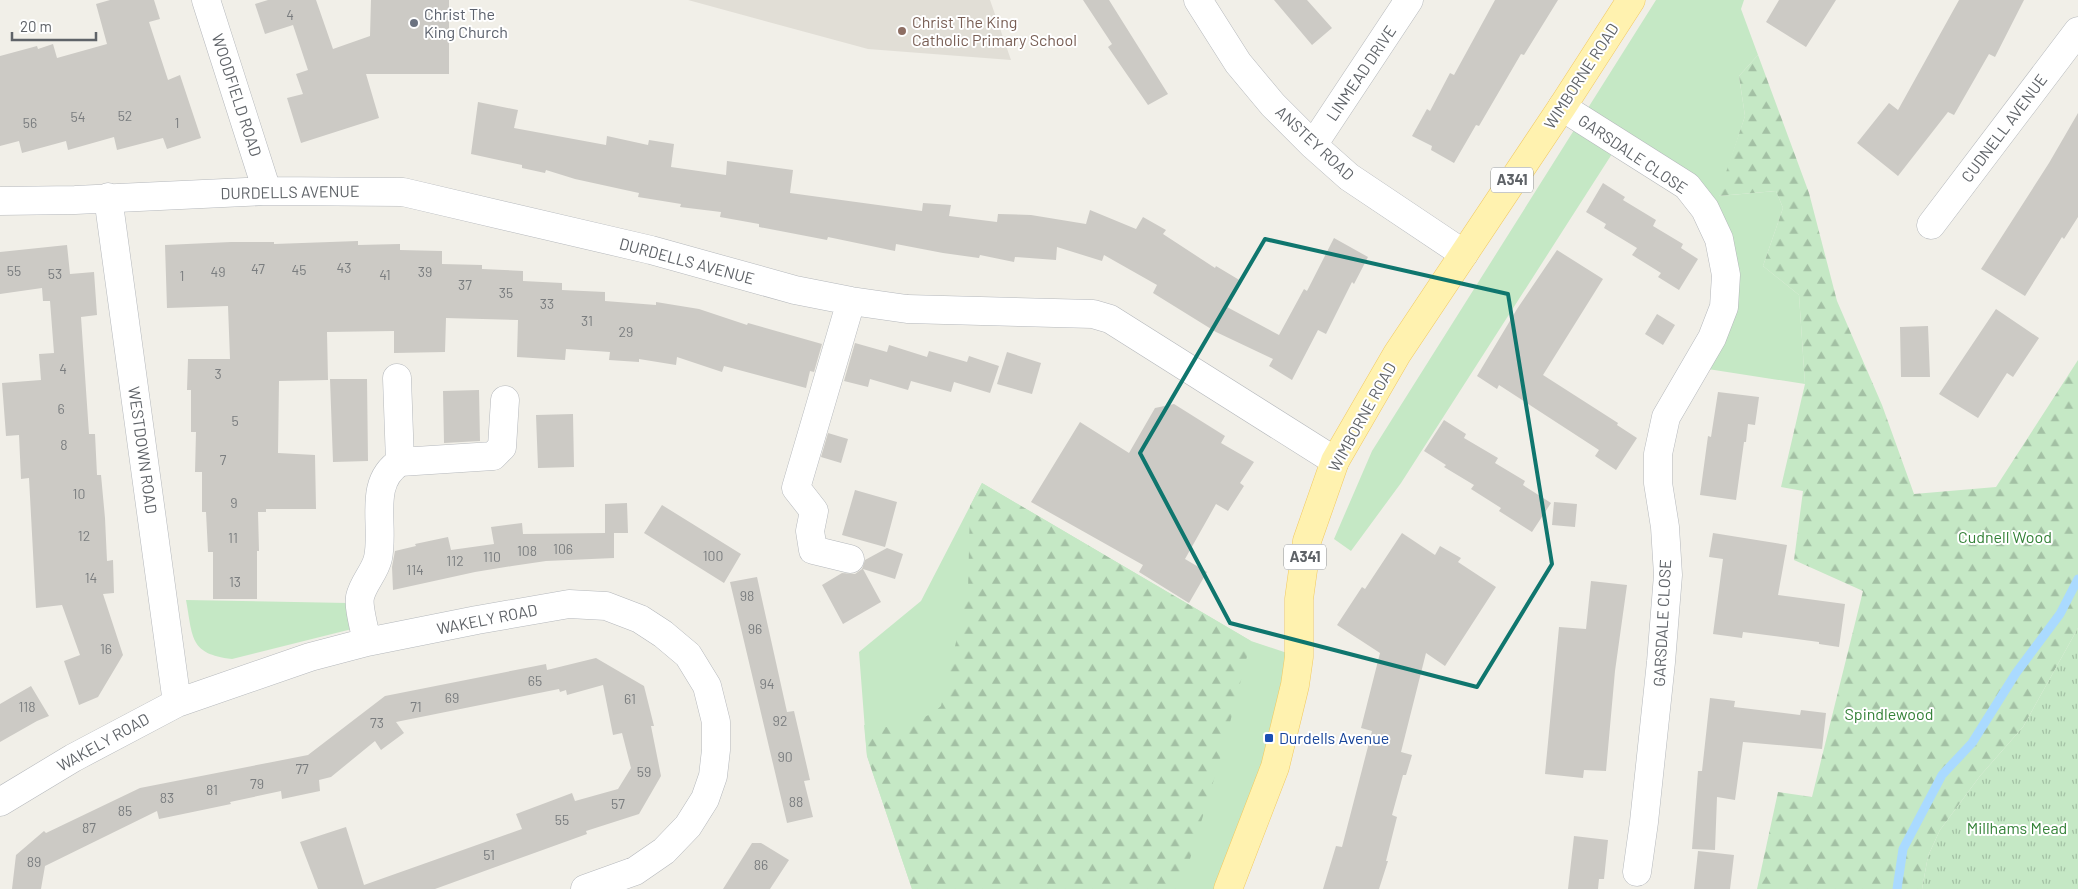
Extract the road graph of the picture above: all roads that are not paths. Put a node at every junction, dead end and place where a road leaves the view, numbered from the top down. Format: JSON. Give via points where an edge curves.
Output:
{"nodes":[{"id":1,"x":206,"y":0,"type":"edge"},
{"id":2,"x":1198,"y":0,"type":"edge"},
{"id":3,"x":1410,"y":0,"type":"edge"},
{"id":4,"x":1631,"y":0,"type":"edge"},
{"id":5,"x":2078,"y":31,"type":"edge"},
{"id":6,"x":1562,"y":107,"type":"junction"},
{"id":7,"x":1313,"y":145,"type":"junction"},
{"id":8,"x":267,"y":191,"type":"junction"},
{"id":9,"x":108,"y":197,"type":"junction"},
{"id":10,"x":0,"y":201,"type":"edge"},
{"id":11,"x":1931,"y":225,"type":"dead end"},
{"id":12,"x":1464,"y":254,"type":"junction"},
{"id":13,"x":851,"y":302,"type":"junction"},
{"id":14,"x":397,"y":378,"type":"dead end"},
{"id":15,"x":505,"y":400,"type":"dead end"},
{"id":16,"x":1335,"y":461,"type":"junction"},
{"id":17,"x":400,"y":462,"type":"junction"},
{"id":18,"x":850,"y":559,"type":"dead end"},
{"id":19,"x":367,"y":642,"type":"junction"},
{"id":20,"x":177,"y":703,"type":"junction"},
{"id":21,"x":0,"y":802,"type":"edge"},
{"id":22,"x":1637,"y":872,"type":"dead end"},
{"id":23,"x":585,"y":889,"type":"edge"},
{"id":24,"x":1228,"y":889,"type":"edge"}],
"edges":[{"from":1,"to":8,"type":"street","name":"WOODFIELD ROAD"},
{"from":2,"to":7,"type":"street","name":"ANSTEY ROAD","via":[[1238,64]]},
{"from":3,"to":7,"type":"street","name":"LINMEAD DRIVE"},
{"from":4,"to":6,"type":"main road","name":"WIMBORNE ROAD","number":"A341"},
{"from":5,"to":11,"type":"street","name":"CUDNELL AVENUE"},
{"from":6,"to":12,"type":"main road","name":"WIMBORNE ROAD","number":"A341"},
{"from":6,"to":22,"type":"street","name":"GARSDALE CLOSE","via":[[1687,186],[1705,209],[1720,240],[1726,274],[1724,307],[1712,338],[1666,417],[1658,454],[1668,575]]},
{"from":7,"to":12,"type":"street","name":"ANSTEY ROAD","via":[[1349,177]]},
{"from":8,"to":9,"type":"street","name":"DURDELLS AVENUE"},
{"from":8,"to":13,"type":"street","name":"DURDELLS AVENUE","via":[[404,192],[651,250]]},
{"from":9,"to":10,"type":"street","name":"DURDELLS AVENUE"},
{"from":9,"to":20,"type":"street","name":"WESTDOWN ROAD"},
{"from":12,"to":16,"type":"main road","name":"WIMBORNE ROAD","number":"A341","via":[[1397,354]]},
{"from":13,"to":16,"type":"street","name":"DURDELLS AVENUE","via":[[906,310],[1093,314],[1110,319]]},
{"from":13,"to":18,"type":"street","via":[[796,488],[814,511],[810,531],[813,550]]},
{"from":14,"to":17,"type":"street"},
{"from":15,"to":17,"type":"street","via":[[502,447],[493,456]]},
{"from":16,"to":24,"type":"main road","name":"WIMBORNE ROAD","number":"A341","via":[[1308,541],[1300,599],[1299,657],[1275,766]]},
{"from":17,"to":19,"type":"street","via":[[390,469],[381,484],[378,558],[360,598]]},
{"from":19,"to":20,"type":"street","name":"WAKELY ROAD","via":[[310,656]]},
{"from":19,"to":23,"type":"street","name":"WAKELY ROAD","via":[[569,604],[606,606],[640,619],[688,655],[707,686],[716,722],[713,776],[705,799],[688,826],[664,851],[635,871]]},
{"from":20,"to":21,"type":"street","name":"WAKELY ROAD","via":[[73,758]]}]}
